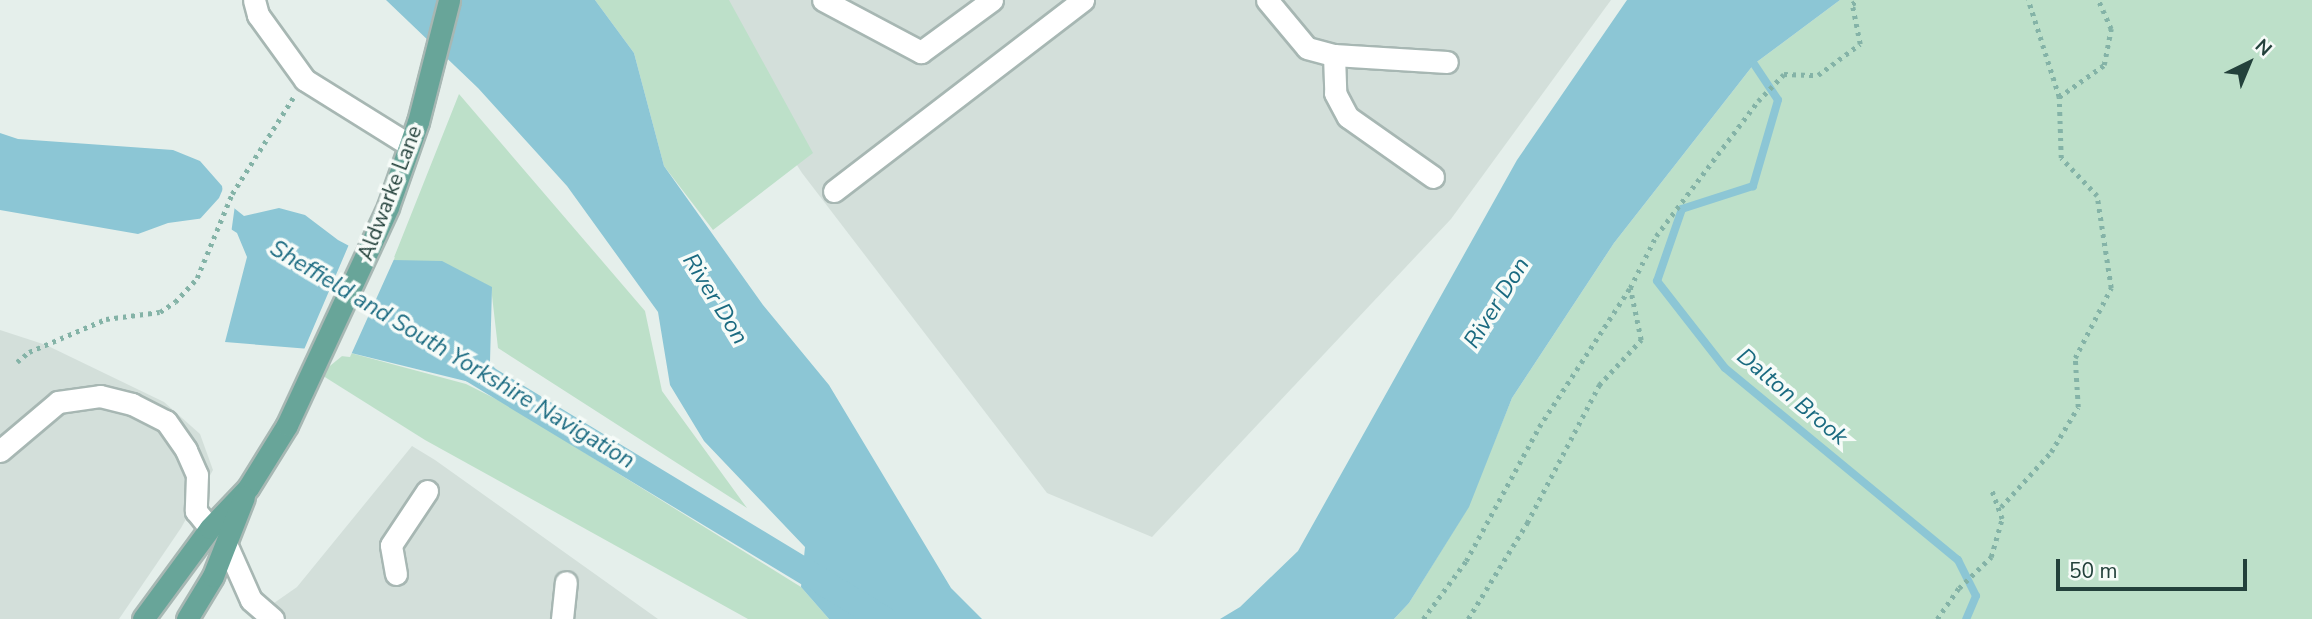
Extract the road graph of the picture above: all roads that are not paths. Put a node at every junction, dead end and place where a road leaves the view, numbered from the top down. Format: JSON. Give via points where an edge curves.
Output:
{"nodes":[{"id":1,"x":254,"y":0,"type":"edge"},
{"id":2,"x":449,"y":0,"type":"edge"},
{"id":3,"x":823,"y":0,"type":"edge"},
{"id":4,"x":992,"y":0,"type":"edge"},
{"id":5,"x":1083,"y":0,"type":"edge"},
{"id":6,"x":1268,"y":0,"type":"edge"},
{"id":7,"x":1334,"y":55,"type":"junction"},
{"id":8,"x":1447,"y":62,"type":"dead end"},
{"id":9,"x":408,"y":144,"type":"junction"},
{"id":10,"x":1433,"y":177,"type":"dead end"},
{"id":11,"x":834,"y":191,"type":"dead end"},
{"id":12,"x":0,"y":451,"type":"edge"},
{"id":13,"x":247,"y":488,"type":"junction"},
{"id":14,"x":427,"y":491,"type":"dead end"},
{"id":15,"x":210,"y":528,"type":"junction"},
{"id":16,"x":227,"y":546,"type":"junction"},
{"id":17,"x":396,"y":575,"type":"dead end"},
{"id":18,"x":566,"y":582,"type":"dead end"},
{"id":19,"x":143,"y":619,"type":"edge"},
{"id":20,"x":187,"y":619,"type":"edge"},
{"id":21,"x":273,"y":619,"type":"edge"},
{"id":22,"x":562,"y":619,"type":"edge"}],
"edges":[{"from":1,"to":9,"type":"street","via":[[258,15],[305,80],[324,96]]},
{"from":2,"to":9,"type":"main road","name":"Aldwarke Lane","via":[[418,122]]},
{"from":3,"to":4,"type":"street","via":[[921,52]]},
{"from":5,"to":11,"type":"street"},
{"from":6,"to":7,"type":"street","via":[[1307,48]]},
{"from":7,"to":8,"type":"street"},
{"from":7,"to":10,"type":"street","via":[[1335,93],[1349,117]]},
{"from":9,"to":13,"type":"main road","name":"Aldwarke Lane","via":[[388,207],[287,425]]},
{"from":12,"to":15,"type":"street","via":[[58,402],[100,396],[132,404],[166,421],[186,450],[197,475],[196,511]]},
{"from":13,"to":15,"type":"main road","name":"Aldwarke Lane"},
{"from":13,"to":16,"type":"main road","name":"Aldwarke Lane"},
{"from":14,"to":17,"type":"street","via":[[391,545]]},
{"from":15,"to":19,"type":"main road","name":"Aldwarke Lane"},
{"from":16,"to":20,"type":"main road","name":"Aldwarke Lane"},
{"from":16,"to":21,"type":"street","via":[[251,600]]},
{"from":18,"to":22,"type":"street"}]}
